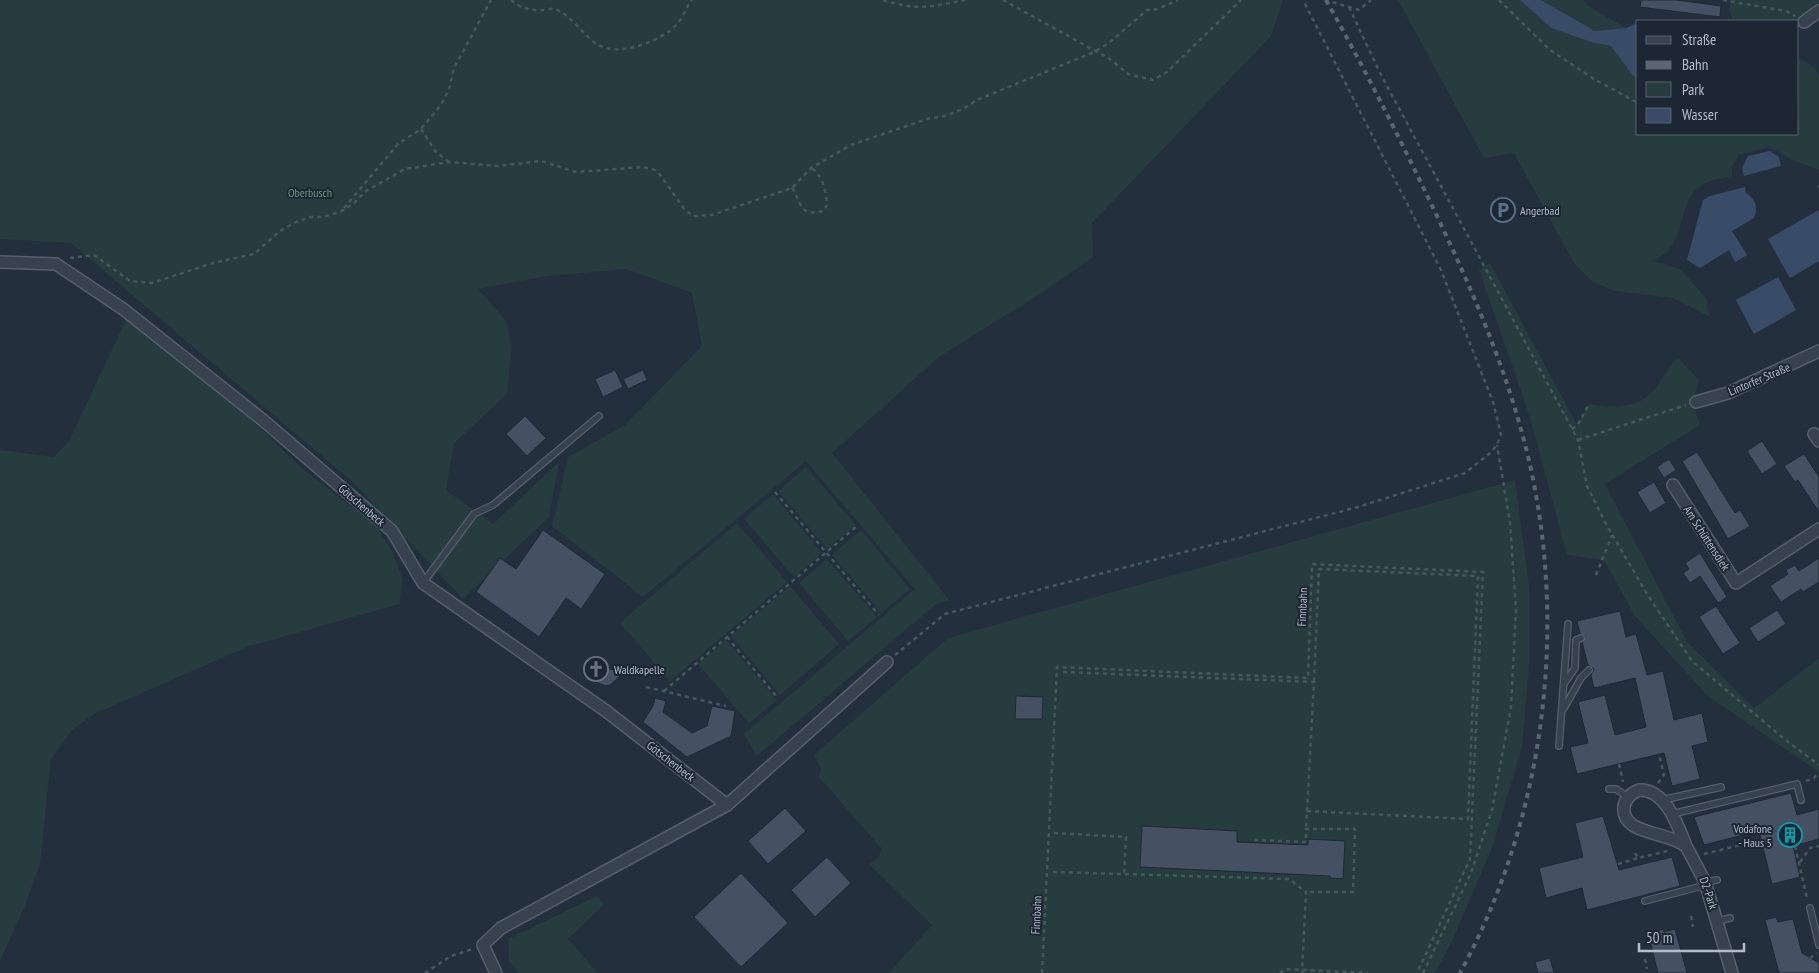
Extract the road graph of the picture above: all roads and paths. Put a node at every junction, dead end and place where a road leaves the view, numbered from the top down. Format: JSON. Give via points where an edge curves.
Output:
{"nodes":[{"id":1,"x":491,"y":0,"type":"edge"},
{"id":2,"x":511,"y":0,"type":"edge"},
{"id":3,"x":692,"y":0,"type":"edge"},
{"id":4,"x":883,"y":0,"type":"edge"},
{"id":5,"x":965,"y":0,"type":"edge"},
{"id":6,"x":1003,"y":0,"type":"edge"},
{"id":7,"x":1178,"y":0,"type":"edge"},
{"id":8,"x":1241,"y":0,"type":"edge"},
{"id":9,"x":1303,"y":0,"type":"edge"},
{"id":10,"x":1325,"y":0,"type":"edge"},
{"id":11,"x":1371,"y":0,"type":"edge"},
{"id":12,"x":1499,"y":0,"type":"edge"},
{"id":13,"x":1723,"y":0,"type":"edge"},
{"id":14,"x":1349,"y":7,"type":"junction"},
{"id":15,"x":1819,"y":11,"type":"edge"},
{"id":16,"x":1804,"y":22,"type":"joint"},
{"id":17,"x":1094,"y":52,"type":"junction"},
{"id":18,"x":1636,"y":102,"type":"edge"},
{"id":19,"x":421,"y":129,"type":"junction"},
{"id":20,"x":449,"y":162,"type":"junction"},
{"id":21,"x":811,"y":168,"type":"junction"},
{"id":22,"x":792,"y":188,"type":"junction"},
{"id":23,"x":342,"y":211,"type":"junction"},
{"id":24,"x":0,"y":262,"type":"edge"},
{"id":25,"x":56,"y":264,"type":"junction"},
{"id":26,"x":1819,"y":352,"type":"edge"},
{"id":27,"x":1696,"y":402,"type":"joint"},
{"id":28,"x":1589,"y":404,"type":"dead end"},
{"id":29,"x":599,"y":416,"type":"dead end"},
{"id":30,"x":1571,"y":429,"type":"junction"},
{"id":31,"x":1578,"y":440,"type":"junction"},
{"id":32,"x":1497,"y":445,"type":"junction"},
{"id":33,"x":1673,"y":485,"type":"dead end"},
{"id":34,"x":775,"y":492,"type":"dead end"},
{"id":35,"x":857,"y":526,"type":"dead end"},
{"id":36,"x":1819,"y":529,"type":"edge"},
{"id":37,"x":1612,"y":534,"type":"junction"},
{"id":38,"x":826,"y":553,"type":"junction"},
{"id":39,"x":1596,"y":575,"type":"dead end"},
{"id":40,"x":423,"y":583,"type":"junction"},
{"id":41,"x":879,"y":615,"type":"dead end"},
{"id":42,"x":1568,"y":624,"type":"dead end"},
{"id":43,"x":727,"y":637,"type":"junction"},
{"id":44,"x":1581,"y":638,"type":"dead end"},
{"id":45,"x":887,"y":662,"type":"joint"},
{"id":46,"x":1589,"y":670,"type":"dead end"},
{"id":47,"x":1063,"y":672,"type":"dead end"},
{"id":48,"x":1314,"y":682,"type":"junction"},
{"id":49,"x":1564,"y":684,"type":"junction"},
{"id":50,"x":646,"y":687,"type":"dead end"},
{"id":51,"x":664,"y":692,"type":"junction"},
{"id":52,"x":778,"y":697,"type":"dead end"},
{"id":53,"x":726,"y":706,"type":"dead end"},
{"id":54,"x":1561,"y":715,"type":"junction"},
{"id":55,"x":1559,"y":746,"type":"dead end"},
{"id":56,"x":1659,"y":754,"type":"dead end"},
{"id":57,"x":1819,"y":765,"type":"edge"},
{"id":58,"x":1819,"y":772,"type":"edge"},
{"id":59,"x":1797,"y":784,"type":"junction"},
{"id":60,"x":1722,"y":787,"type":"dead end"},
{"id":61,"x":1609,"y":789,"type":"dead end"},
{"id":62,"x":1652,"y":792,"type":"junction"},
{"id":63,"x":1628,"y":797,"type":"junction"},
{"id":64,"x":1662,"y":800,"type":"junction"},
{"id":65,"x":1801,"y":800,"type":"dead end"},
{"id":66,"x":727,"y":805,"type":"junction"},
{"id":67,"x":1306,"y":812,"type":"junction"},
{"id":68,"x":1671,"y":814,"type":"junction"},
{"id":69,"x":1306,"y":829,"type":"junction"},
{"id":70,"x":1054,"y":833,"type":"dead end"},
{"id":71,"x":1254,"y":840,"type":"dead end"},
{"id":72,"x":1761,"y":840,"type":"dead end"},
{"id":73,"x":1686,"y":846,"type":"junction"},
{"id":74,"x":1795,"y":846,"type":"dead end"},
{"id":75,"x":1819,"y":846,"type":"edge"},
{"id":76,"x":1635,"y":853,"type":"dead end"},
{"id":77,"x":1693,"y":857,"type":"junction"},
{"id":78,"x":1638,"y":858,"type":"junction"},
{"id":79,"x":1618,"y":864,"type":"dead end"},
{"id":80,"x":1799,"y":864,"type":"junction"},
{"id":81,"x":1052,"y":872,"type":"dead end"},
{"id":82,"x":1124,"y":874,"type":"junction"},
{"id":83,"x":1710,"y":882,"type":"junction"},
{"id":84,"x":1306,"y":892,"type":"junction"},
{"id":85,"x":1807,"y":898,"type":"dead end"},
{"id":86,"x":1645,"y":901,"type":"dead end"},
{"id":87,"x":1810,"y":908,"type":"dead end"},
{"id":88,"x":1691,"y":916,"type":"dead end"},
{"id":89,"x":1693,"y":927,"type":"dead end"},
{"id":90,"x":483,"y":945,"type":"junction"},
{"id":91,"x":1819,"y":945,"type":"edge"},
{"id":92,"x":1819,"y":952,"type":"edge"},
{"id":93,"x":1810,"y":958,"type":"dead end"},
{"id":94,"x":1645,"y":959,"type":"dead end"},
{"id":95,"x":1647,"y":969,"type":"dead end"},
{"id":96,"x":1302,"y":971,"type":"edge"},
{"id":97,"x":425,"y":973,"type":"edge"},
{"id":98,"x":496,"y":973,"type":"edge"},
{"id":99,"x":1042,"y":973,"type":"edge"},
{"id":100,"x":1280,"y":973,"type":"edge"},
{"id":101,"x":1368,"y":973,"type":"edge"},
{"id":102,"x":1417,"y":973,"type":"edge"},
{"id":103,"x":1423,"y":973,"type":"edge"},
{"id":104,"x":1732,"y":973,"type":"edge"}],
"edges":[{"from":1,"to":19,"type":"path","via":[[454,68],[441,105]]},
{"from":2,"to":3,"type":"path","via":[[533,11],[554,9],[604,48],[637,46],[661,38],[679,22]]},
{"from":4,"to":5,"type":"path","via":[[904,7],[923,8]]},
{"from":6,"to":17,"type":"path"},
{"from":7,"to":17,"type":"path","via":[[1147,10]]},
{"from":8,"to":17,"type":"path","via":[[1167,72],[1153,80],[1128,74],[1110,59]]},
{"from":9,"to":32,"type":"path","via":[[1441,270],[1493,402],[1501,434]]},
{"from":10,"to":14,"type":"path"},
{"from":11,"to":14,"type":"path","via":[[1359,10]]},
{"from":12,"to":18,"type":"path","via":[[1550,50]]},
{"from":13,"to":16,"type":"path","via":[[1786,11]]},
{"from":14,"to":30,"type":"path","via":[[1380,73]]},
{"from":15,"to":16,"type":"street"},
{"from":17,"to":21,"type":"path","via":[[945,116],[927,119],[851,146]]},
{"from":19,"to":20,"type":"path","via":[[435,151]]},
{"from":19,"to":23,"type":"path","via":[[398,144]]},
{"from":20,"to":22,"type":"path","via":[[498,166],[541,161],[576,172],[643,167],[661,176],[678,204],[693,216],[700,217]]},
{"from":20,"to":23,"type":"path","via":[[405,169],[366,191]]},
{"from":21,"to":22,"type":"path"},
{"from":21,"to":22,"type":"path","via":[[826,194],[827,205],[822,211],[811,214],[804,210]]},
{"from":23,"to":25,"type":"path","via":[[296,222],[280,231],[254,254],[213,263],[152,283],[130,281],[94,255],[66,259]]},
{"from":24,"to":25,"type":"street"},
{"from":25,"to":40,"type":"street","name":"Götschenbeck","via":[[123,309],[264,420],[392,531]]},
{"from":26,"to":27,"type":"street","name":"Lintorfer Straße","via":[[1728,393]]},
{"from":27,"to":31,"type":"path"},
{"from":28,"to":30,"type":"path","via":[[1577,426]]},
{"from":29,"to":40,"type":"lane","via":[[493,505],[474,514]]},
{"from":30,"to":31,"type":"path"},
{"from":31,"to":37,"type":"path","via":[[1587,486]]},
{"from":32,"to":45,"type":"path","via":[[1465,473],[1358,507],[945,614]]},
{"from":32,"to":103,"type":"path","via":[[1510,522],[1516,610],[1511,707],[1492,810],[1471,873]]},
{"from":33,"to":36,"type":"street","name":"Am Schüttensdiek","via":[[1736,583]]},
{"from":34,"to":38,"type":"path"},
{"from":35,"to":38,"type":"path"},
{"from":37,"to":39,"type":"path"},
{"from":37,"to":57,"type":"path","via":[[1692,661]]},
{"from":38,"to":41,"type":"path"},
{"from":38,"to":43,"type":"path"},
{"from":40,"to":66,"type":"street","name":"Götschenbeck","via":[[606,711]]},
{"from":42,"to":49,"type":"lane"},
{"from":43,"to":51,"type":"path"},
{"from":43,"to":52,"type":"path"},
{"from":44,"to":49,"type":"lane","via":[[1576,640],[1575,668]]},
{"from":45,"to":66,"type":"street"},
{"from":46,"to":54,"type":"lane","via":[[1581,678]]},
{"from":47,"to":48,"type":"path"},
{"from":48,"to":67,"type":"path"},
{"from":48,"to":67,"type":"path","via":[[1318,568],[1478,576],[1468,819]]},
{"from":49,"to":54,"type":"lane"},
{"from":50,"to":51,"type":"path"},
{"from":51,"to":53,"type":"path"},
{"from":54,"to":55,"type":"lane"},
{"from":56,"to":62,"type":"path","via":[[1664,775]]},
{"from":58,"to":59,"type":"path","via":[[1814,778]]},
{"from":59,"to":65,"type":"lane"},
{"from":59,"to":68,"type":"lane"},
{"from":60,"to":64,"type":"lane"},
{"from":61,"to":63,"type":"lane","via":[[1616,789]]},
{"from":62,"to":63,"type":"street","via":[[1639,790]]},
{"from":62,"to":64,"type":"street","name":"D2-Park"},
{"from":63,"to":73,"type":"street","via":[[1624,816],[1632,826],[1676,838]]},
{"from":64,"to":68,"type":"street","name":"D2-Park"},
{"from":66,"to":90,"type":"street","via":[[501,928]]},
{"from":67,"to":69,"type":"path"},
{"from":68,"to":73,"type":"street","name":"D2-Park"},
{"from":69,"to":71,"type":"path","via":[[1306,842]]},
{"from":69,"to":84,"type":"path","via":[[1355,829],[1353,892]]},
{"from":70,"to":82,"type":"path","via":[[1126,837]]},
{"from":72,"to":77,"type":"path"},
{"from":73,"to":77,"type":"street","name":"D2-Park"},
{"from":73,"to":78,"type":"path"},
{"from":74,"to":80,"type":"path"},
{"from":75,"to":80,"type":"path","via":[[1810,848]]},
{"from":76,"to":78,"type":"path"},
{"from":77,"to":83,"type":"street","name":"D2-Park"},
{"from":78,"to":79,"type":"path"},
{"from":80,"to":85,"type":"path"},
{"from":81,"to":82,"type":"path"},
{"from":82,"to":84,"type":"path","via":[[1289,879]]},
{"from":83,"to":86,"type":"lane"},
{"from":83,"to":104,"type":"street","name":"D2-Park"},
{"from":84,"to":96,"type":"path"},
{"from":87,"to":91,"type":"lane"},
{"from":88,"to":89,"type":"path"},
{"from":90,"to":97,"type":"path","via":[[451,956]]},
{"from":90,"to":98,"type":"street"},
{"from":92,"to":93,"type":"path"},
{"from":94,"to":95,"type":"path"},
{"from":96,"to":100,"type":"path","via":[[1285,969]]},
{"from":96,"to":101,"type":"path"},
{"from":99,"to":102,"type":"path","name":"Finnbahn","via":[[1057,667],[1308,678],[1312,564],[1483,572],[1470,859]]}]}
